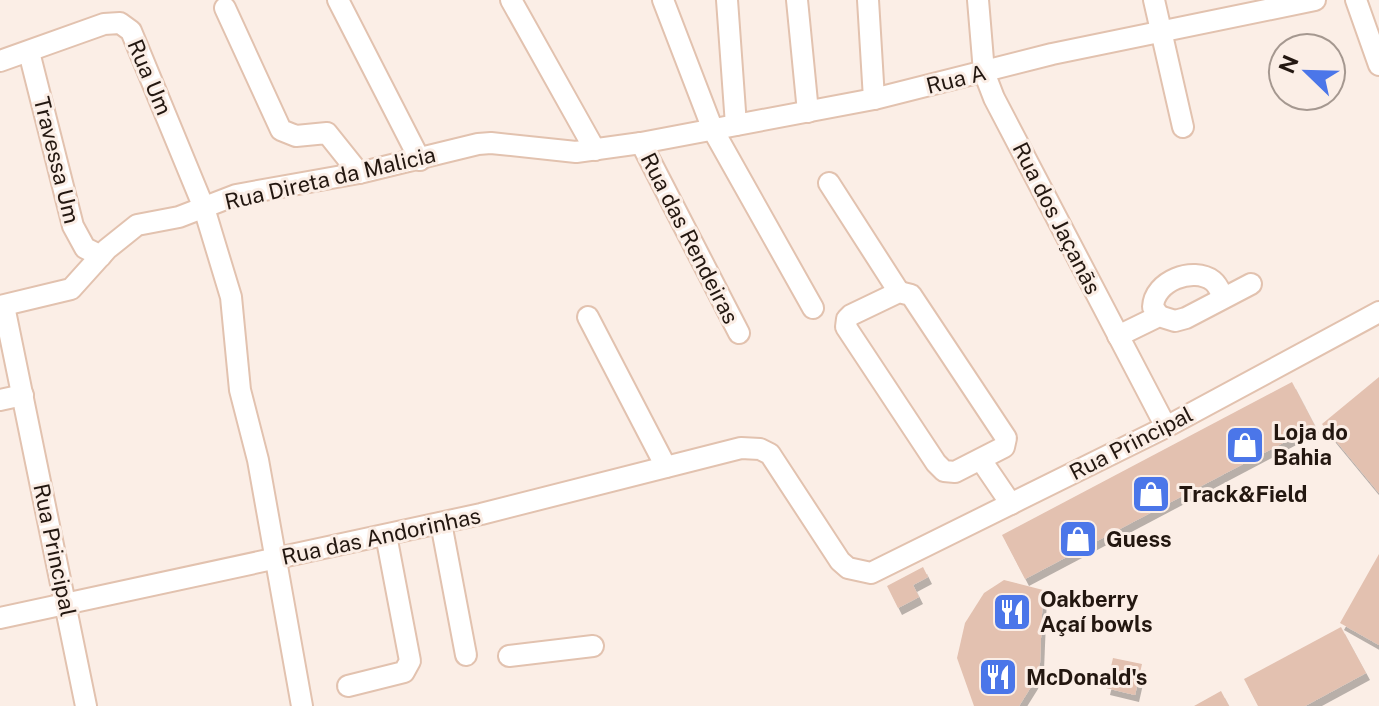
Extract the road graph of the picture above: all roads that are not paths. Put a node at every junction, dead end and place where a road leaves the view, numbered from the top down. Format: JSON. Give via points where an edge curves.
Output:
{"nodes":[{"id":1,"x":338,"y":0,"type":"edge"},
{"id":2,"x":511,"y":0,"type":"edge"},
{"id":3,"x":663,"y":0,"type":"edge"},
{"id":4,"x":727,"y":0,"type":"edge"},
{"id":5,"x":797,"y":0,"type":"edge"},
{"id":6,"x":868,"y":0,"type":"edge"},
{"id":7,"x":978,"y":0,"type":"edge"},
{"id":8,"x":1154,"y":0,"type":"edge"},
{"id":9,"x":1315,"y":0,"type":"edge"},
{"id":10,"x":1356,"y":0,"type":"edge"},
{"id":11,"x":225,"y":8,"type":"dead end"},
{"id":12,"x":1161,"y":30,"type":"junction"},
{"id":13,"x":29,"y":52,"type":"junction"},
{"id":14,"x":0,"y":61,"type":"edge"},
{"id":15,"x":1379,"y":65,"type":"edge"},
{"id":16,"x":984,"y":72,"type":"junction"},
{"id":17,"x":874,"y":99,"type":"junction"},
{"id":18,"x":808,"y":112,"type":"junction"},
{"id":19,"x":736,"y":125,"type":"junction"},
{"id":20,"x":1183,"y":127,"type":"dead end"},
{"id":21,"x":713,"y":130,"type":"junction"},
{"id":22,"x":641,"y":143,"type":"junction"},
{"id":23,"x":595,"y":150,"type":"junction"},
{"id":24,"x":420,"y":160,"type":"junction"},
{"id":25,"x":359,"y":173,"type":"junction"},
{"id":26,"x":829,"y":183,"type":"dead end"},
{"id":27,"x":204,"y":208,"type":"junction"},
{"id":28,"x":101,"y":256,"type":"junction"},
{"id":29,"x":1251,"y":284,"type":"dead end"},
{"id":30,"x":905,"y":293,"type":"junction"},
{"id":31,"x":1223,"y":297,"type":"junction"},
{"id":32,"x":2,"y":306,"type":"edge"},
{"id":33,"x":813,"y":308,"type":"dead end"},
{"id":34,"x":1379,"y":312,"type":"edge"},
{"id":35,"x":1159,"y":316,"type":"junction"},
{"id":36,"x":588,"y":317,"type":"dead end"},
{"id":37,"x":739,"y":333,"type":"dead end"},
{"id":38,"x":1118,"y":336,"type":"junction"},
{"id":39,"x":23,"y":395,"type":"junction"},
{"id":40,"x":0,"y":400,"type":"edge"},
{"id":41,"x":1166,"y":427,"type":"junction"},
{"id":42,"x":981,"y":460,"type":"junction"},
{"id":43,"x":666,"y":467,"type":"junction"},
{"id":44,"x":1011,"y":504,"type":"junction"},
{"id":45,"x":441,"y":523,"type":"junction"},
{"id":46,"x":386,"y":535,"type":"junction"},
{"id":47,"x":276,"y":559,"type":"junction"},
{"id":48,"x":881,"y":570,"type":"joint"},
{"id":49,"x":66,"y":604,"type":"junction"},
{"id":50,"x":0,"y":618,"type":"edge"},
{"id":51,"x":593,"y":646,"type":"dead end"},
{"id":52,"x":466,"y":655,"type":"dead end"},
{"id":53,"x":509,"y":656,"type":"dead end"},
{"id":54,"x":348,"y":686,"type":"dead end"},
{"id":55,"x":86,"y":706,"type":"edge"},
{"id":56,"x":302,"y":706,"type":"edge"}],
"edges":[{"from":1,"to":24,"type":"street"},
{"from":2,"to":23,"type":"street"},
{"from":3,"to":21,"type":"street"},
{"from":4,"to":19,"type":"street"},
{"from":5,"to":18,"type":"street"},
{"from":6,"to":17,"type":"street"},
{"from":7,"to":16,"type":"street","name":"Rua dos Jaçanãs"},
{"from":8,"to":12,"type":"street"},
{"from":9,"to":12,"type":"street","name":"Rua A"},
{"from":10,"to":15,"type":"street"},
{"from":11,"to":25,"type":"street","via":[[281,130],[296,136],[327,133]]},
{"from":12,"to":16,"type":"street","name":"Rua A"},
{"from":12,"to":20,"type":"street"},
{"from":13,"to":14,"type":"street","name":"Rua Um"},
{"from":13,"to":27,"type":"street","name":"Rua Um","via":[[104,24],[127,26]]},
{"from":13,"to":28,"type":"street","name":"Travessa Um","via":[[73,226],[85,248]]},
{"from":16,"to":17,"type":"street","name":"Rua A"},
{"from":16,"to":38,"type":"street","name":"Rua dos Jaçanãs"},
{"from":17,"to":18,"type":"street","name":"Rua A"},
{"from":18,"to":19,"type":"street","name":"Rua A"},
{"from":19,"to":21,"type":"street","name":"Rua A"},
{"from":21,"to":22,"type":"street","name":"Rua A"},
{"from":21,"to":33,"type":"street"},
{"from":22,"to":23,"type":"street","name":"Rua A"},
{"from":22,"to":37,"type":"street","name":"Rua das Rendeiras"},
{"from":23,"to":24,"type":"street","name":"Rua Direta da Malicia","via":[[491,143]]},
{"from":24,"to":25,"type":"street","name":"Rua Direta da Malicia"},
{"from":25,"to":27,"type":"street","name":"Rua Direta da Malicia","via":[[236,195]]},
{"from":26,"to":30,"type":"street"},
{"from":27,"to":28,"type":"street","name":"Rua Direta da Malicia","via":[[137,225]]},
{"from":27,"to":47,"type":"street","via":[[231,297],[240,390]]},
{"from":28,"to":32,"type":"street","name":"Rua Direta da Malicia","via":[[71,289]]},
{"from":29,"to":31,"type":"street"},
{"from":30,"to":42,"type":"street","via":[[1004,433],[1004,447]]},
{"from":30,"to":42,"type":"street","via":[[851,315],[846,327],[936,463],[949,473]]},
{"from":31,"to":35,"type":"street","via":[[1186,318]]},
{"from":31,"to":35,"type":"street","via":[[1216,284],[1201,275],[1182,277],[1157,292],[1153,307]]},
{"from":32,"to":39,"type":"street","name":"Rua Principal"},
{"from":34,"to":41,"type":"street","name":"Rua Principal"},
{"from":35,"to":38,"type":"street"},
{"from":36,"to":43,"type":"street"},
{"from":38,"to":41,"type":"street","name":"Rua dos Jaçanãs"},
{"from":39,"to":40,"type":"street"},
{"from":39,"to":49,"type":"street","name":"Rua Principal"},
{"from":41,"to":44,"type":"street","name":"Rua Principal"},
{"from":42,"to":44,"type":"street"},
{"from":43,"to":45,"type":"street","name":"Rua das Andorinhas"},
{"from":43,"to":48,"type":"street","name":"Rua das Andorinhas","via":[[741,448],[760,449],[770,454],[840,561],[859,572]]},
{"from":44,"to":48,"type":"street","name":"Rua Principal"},
{"from":45,"to":46,"type":"street","name":"Rua das Andorinhas"},
{"from":45,"to":52,"type":"street"},
{"from":46,"to":47,"type":"street","name":"Rua das Andorinhas"},
{"from":46,"to":54,"type":"street","via":[[410,661],[404,672]]},
{"from":47,"to":49,"type":"street","name":"Rua das Andorinhas"},
{"from":47,"to":56,"type":"street"},
{"from":49,"to":50,"type":"street","name":"Rua das Andorinhas"},
{"from":49,"to":55,"type":"street","name":"Rua Principal"},
{"from":51,"to":53,"type":"street"}]}
